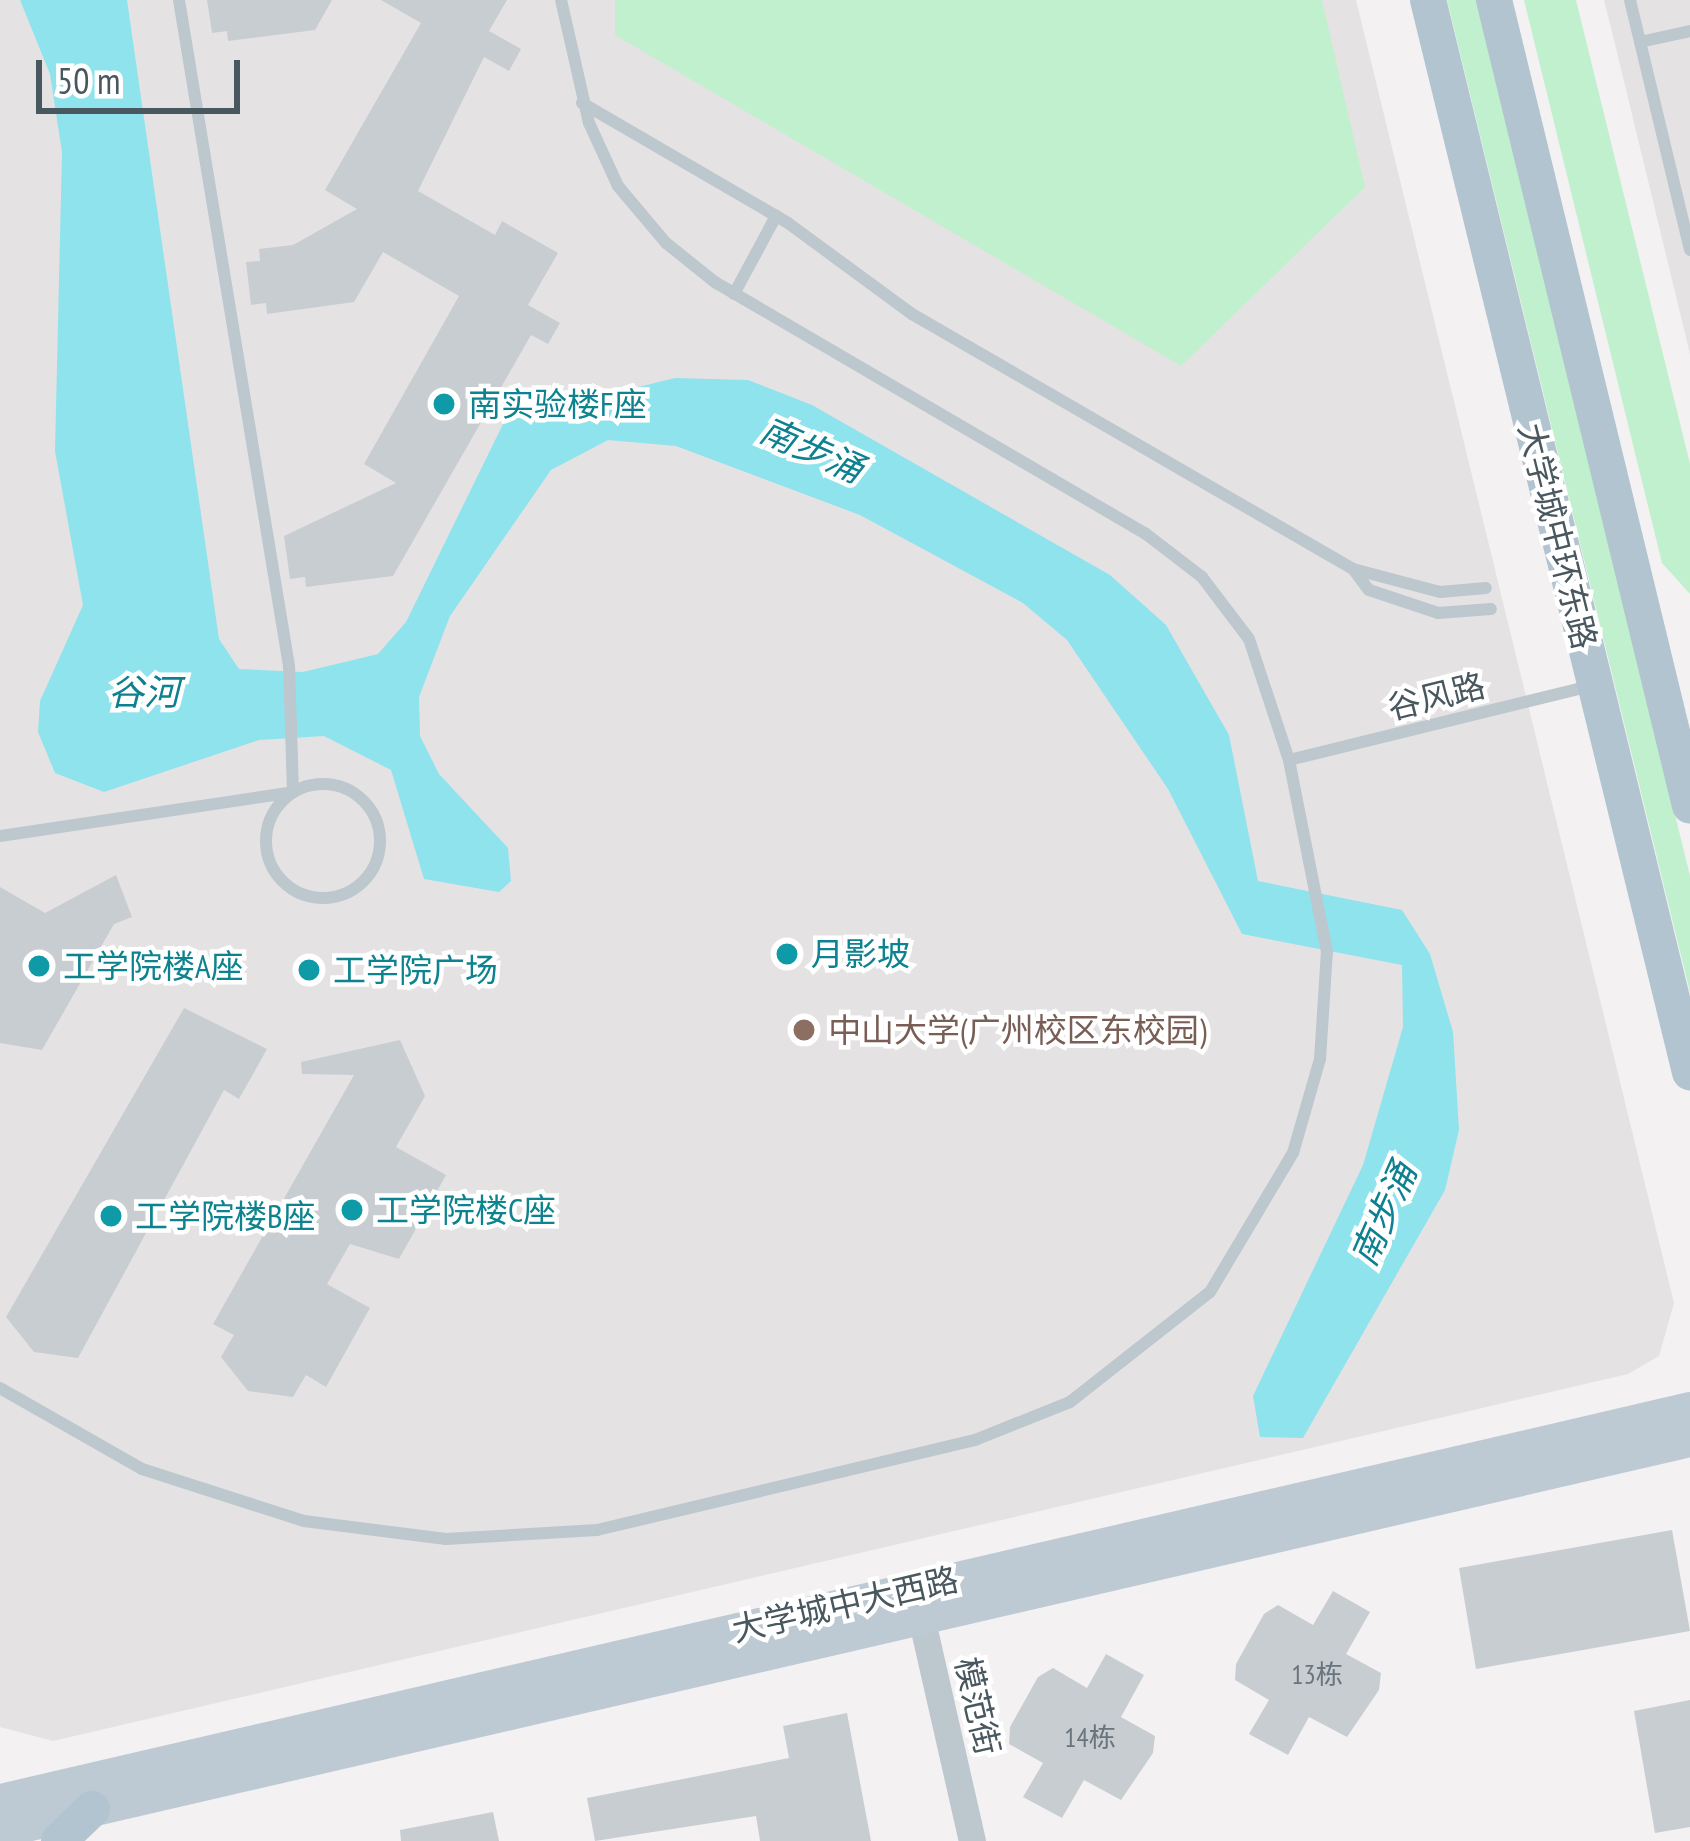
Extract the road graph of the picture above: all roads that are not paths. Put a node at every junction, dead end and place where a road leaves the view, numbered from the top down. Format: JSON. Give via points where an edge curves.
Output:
{"nodes":[{"id":1,"x":179,"y":0,"type":"edge"},
{"id":2,"x":561,"y":0,"type":"edge"},
{"id":3,"x":1428,"y":0,"type":"edge"},
{"id":4,"x":1494,"y":0,"type":"edge"},
{"id":5,"x":1630,"y":0,"type":"edge"},
{"id":6,"x":1690,"y":31,"type":"edge"},
{"id":7,"x":1640,"y":42,"type":"junction"},
{"id":8,"x":582,"y":103,"type":"junction"},
{"id":9,"x":776,"y":216,"type":"junction"},
{"id":10,"x":1690,"y":250,"type":"edge"},
{"id":11,"x":734,"y":294,"type":"junction"},
{"id":12,"x":1353,"y":569,"type":"junction"},
{"id":13,"x":1486,"y":588,"type":"dead end"},
{"id":14,"x":1491,"y":609,"type":"dead end"},
{"id":15,"x":1595,"y":686,"type":"junction"},
{"id":16,"x":1677,"y":700,"type":"edge"},
{"id":17,"x":1289,"y":760,"type":"junction"},
{"id":18,"x":293,"y":791,"type":"junction"},
{"id":19,"x":1690,"y":806,"type":"edge"},
{"id":20,"x":0,"y":836,"type":"edge"},
{"id":21,"x":1690,"y":1072,"type":"edge"},
{"id":22,"x":0,"y":1388,"type":"edge"},
{"id":23,"x":1690,"y":1408,"type":"edge"},
{"id":24,"x":1690,"y":1440,"type":"edge"},
{"id":25,"x":918,"y":1602,"type":"junction"},
{"id":26,"x":0,"y":1799,"type":"edge"},
{"id":27,"x":92,"y":1809,"type":"junction"},
{"id":28,"x":0,"y":1831,"type":"edge"},
{"id":29,"x":59,"y":1841,"type":"edge"},
{"id":30,"x":972,"y":1841,"type":"edge"}],
"edges":[{"from":1,"to":18,"type":"lane","via":[[289,666]]},
{"from":2,"to":8,"type":"lane"},
{"from":3,"to":15,"type":"main road","name":"大学城中环东路"},
{"from":4,"to":16,"type":"main road","name":"大学城中环东路"},
{"from":5,"to":7,"type":"lane"},
{"from":6,"to":7,"type":"lane"},
{"from":7,"to":10,"type":"lane"},
{"from":8,"to":9,"type":"lane"},
{"from":8,"to":11,"type":"lane","via":[[638,212]]},
{"from":9,"to":11,"type":"lane"},
{"from":9,"to":12,"type":"lane","via":[[912,314]]},
{"from":11,"to":17,"type":"lane","via":[[1179,557],[1249,639]]},
{"from":12,"to":13,"type":"lane","via":[[1440,592]]},
{"from":12,"to":14,"type":"lane","via":[[1400,605]]},
{"from":15,"to":17,"type":"lane","name":"谷风路"},
{"from":15,"to":21,"type":"main road","name":"大学城中环东路"},
{"from":16,"to":19,"type":"main road","name":"大学城中环东路"},
{"from":17,"to":22,"type":"lane","via":[[1327,952],[1309,1104],[1243,1250],[1138,1359],[999,1433],[635,1523],[446,1539],[304,1521],[187,1488]]},
{"from":18,"to":18,"type":"lane","via":[[267,827],[274,871],[309,897],[353,890],[379,854],[372,810],[336,784]]},
{"from":18,"to":20,"type":"lane"},
{"from":23,"to":25,"type":"main road","name":"大学城中大西路"},
{"from":24,"to":25,"type":"main road","name":"大学城中大西路"},
{"from":25,"to":26,"type":"main road","name":"大学城中大西路"},
{"from":25,"to":27,"type":"main road","name":"大学城中大西路"},
{"from":25,"to":30,"type":"street","name":"模范街"},
{"from":27,"to":28,"type":"main road","name":"大学城中大西路"},
{"from":27,"to":29,"type":"main road"}]}
